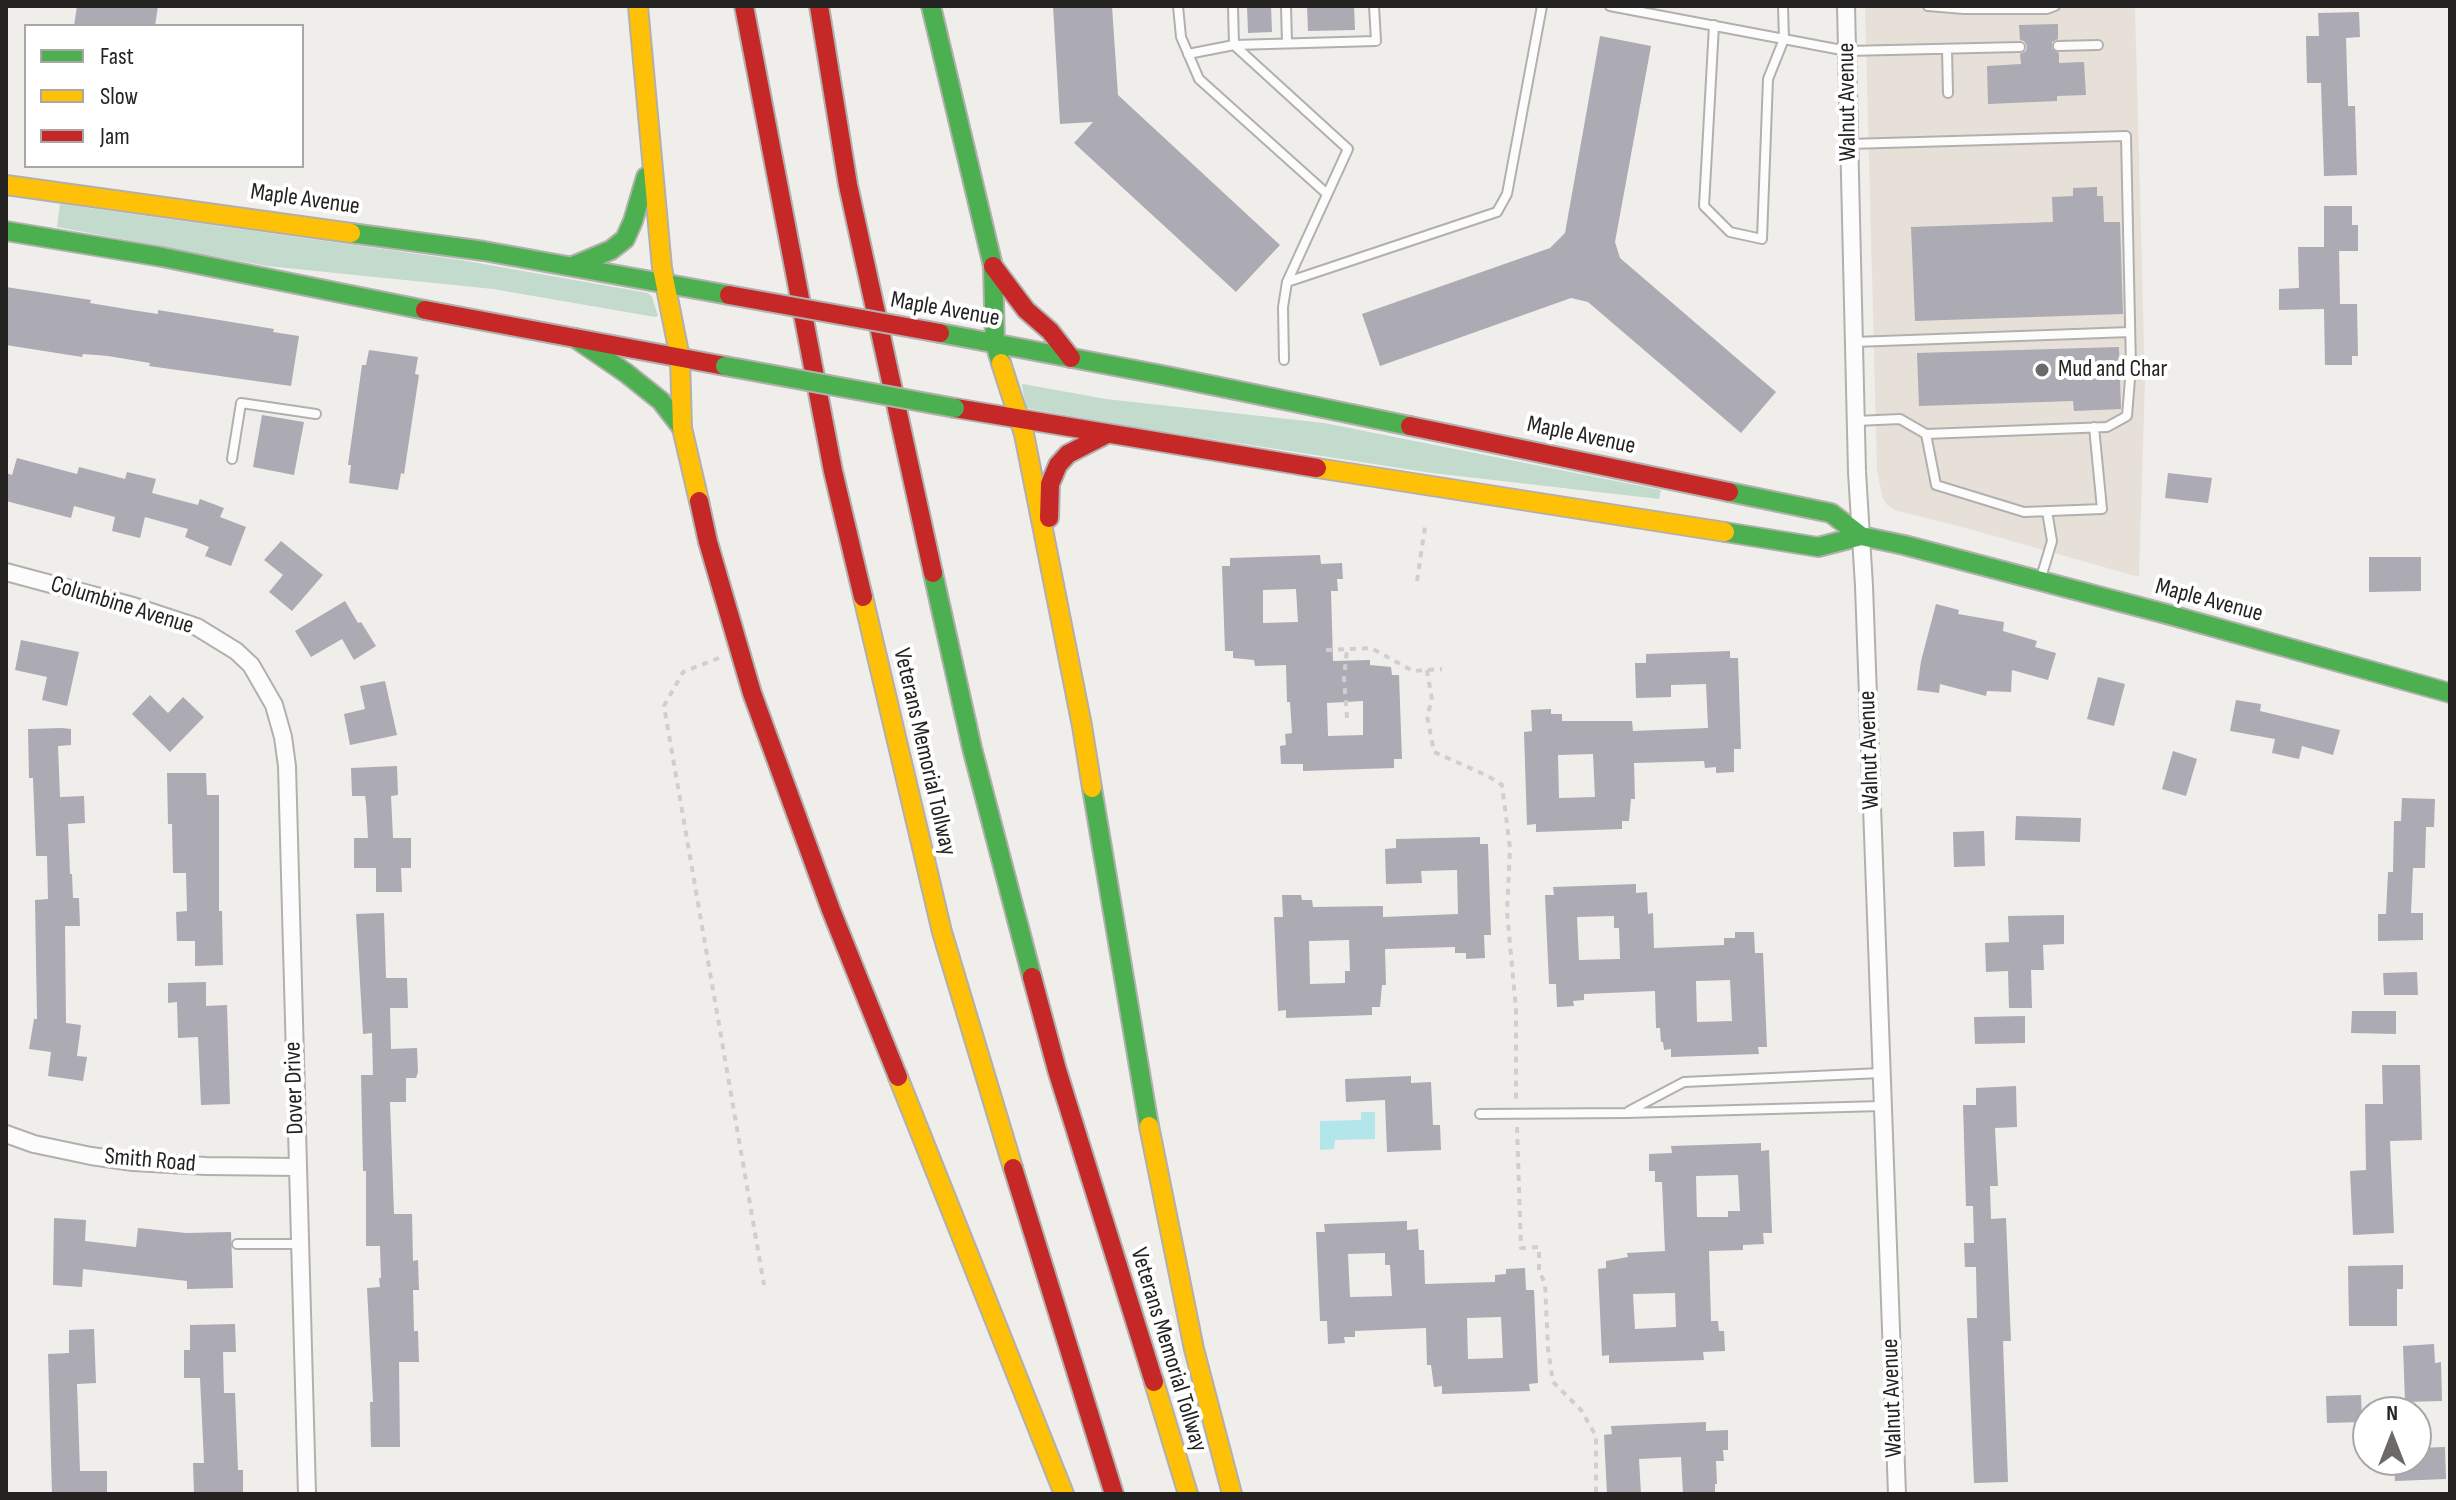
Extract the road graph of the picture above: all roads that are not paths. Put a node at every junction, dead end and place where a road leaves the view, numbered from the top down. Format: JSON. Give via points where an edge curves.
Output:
{"nodes":[{"id":1,"x":638,"y":6,"type":"edge"},
{"id":2,"x":744,"y":6,"type":"edge"},
{"id":3,"x":819,"y":6,"type":"edge"},
{"id":4,"x":931,"y":6,"type":"edge"},
{"id":5,"x":1178,"y":6,"type":"edge"},
{"id":6,"x":1233,"y":6,"type":"edge"},
{"id":7,"x":1286,"y":6,"type":"edge"},
{"id":8,"x":1374,"y":6,"type":"edge"},
{"id":9,"x":1542,"y":6,"type":"edge"},
{"id":10,"x":1610,"y":6,"type":"edge"},
{"id":11,"x":1783,"y":6,"type":"edge"},
{"id":12,"x":1846,"y":6,"type":"edge"},
{"id":13,"x":1928,"y":6,"type":"edge"},
{"id":14,"x":2055,"y":6,"type":"edge"},
{"id":15,"x":1714,"y":25,"type":"junction"},
{"id":16,"x":1784,"y":39,"type":"junction"},
{"id":17,"x":1287,"y":43,"type":"junction"},
{"id":18,"x":1234,"y":45,"type":"junction"},
{"id":19,"x":2098,"y":45,"type":"dead end"},
{"id":20,"x":2058,"y":46,"type":"dead end"},
{"id":21,"x":2020,"y":47,"type":"dead end"},
{"id":22,"x":1947,"y":49,"type":"junction"},
{"id":23,"x":1847,"y":51,"type":"junction"},
{"id":24,"x":1188,"y":54,"type":"junction"},
{"id":25,"x":1948,"y":93,"type":"dead end"},
{"id":26,"x":1848,"y":144,"type":"junction"},
{"id":27,"x":650,"y":161,"type":"junction"},
{"id":28,"x":6,"y":185,"type":"edge"},
{"id":29,"x":1326,"y":193,"type":"junction"},
{"id":30,"x":6,"y":231,"type":"edge"},
{"id":31,"x":573,"y":266,"type":"junction"},
{"id":32,"x":993,"y":266,"type":"junction"},
{"id":33,"x":1287,"y":282,"type":"junction"},
{"id":34,"x":666,"y":284,"type":"junction"},
{"id":35,"x":2130,"y":332,"type":"junction"},
{"id":36,"x":575,"y":338,"type":"junction"},
{"id":37,"x":1853,"y":342,"type":"junction"},
{"id":38,"x":995,"y":344,"type":"junction"},
{"id":39,"x":680,"y":358,"type":"junction"},
{"id":40,"x":1071,"y":358,"type":"junction"},
{"id":41,"x":1284,"y":360,"type":"dead end"},
{"id":42,"x":316,"y":414,"type":"dead end"},
{"id":43,"x":1018,"y":419,"type":"junction"},
{"id":44,"x":1856,"y":421,"type":"junction"},
{"id":45,"x":2094,"y":427,"type":"junction"},
{"id":46,"x":682,"y":428,"type":"junction"},
{"id":47,"x":1926,"y":434,"type":"junction"},
{"id":48,"x":1105,"y":435,"type":"junction"},
{"id":49,"x":232,"y":459,"type":"dead end"},
{"id":50,"x":2047,"y":511,"type":"junction"},
{"id":51,"x":1861,"y":536,"type":"junction"},
{"id":52,"x":1048,"y":551,"type":"junction"},
{"id":53,"x":6,"y":572,"type":"edge"},
{"id":54,"x":2040,"y":581,"type":"junction"},
{"id":55,"x":264,"y":686,"type":"joint"},
{"id":56,"x":2450,"y":693,"type":"edge"},
{"id":57,"x":1881,"y":1073,"type":"junction"},
{"id":58,"x":1882,"y":1106,"type":"junction"},
{"id":59,"x":1626,"y":1113,"type":"junction"},
{"id":60,"x":1480,"y":1114,"type":"dead end"},
{"id":61,"x":6,"y":1135,"type":"edge"},
{"id":62,"x":297,"y":1167,"type":"junction"},
{"id":63,"x":237,"y":1244,"type":"dead end"},
{"id":64,"x":299,"y":1244,"type":"junction"},
{"id":65,"x":307,"y":1494,"type":"edge"},
{"id":66,"x":1064,"y":1494,"type":"edge"},
{"id":67,"x":1114,"y":1494,"type":"edge"},
{"id":68,"x":1188,"y":1494,"type":"edge"},
{"id":69,"x":1232,"y":1494,"type":"edge"},
{"id":70,"x":1897,"y":1494,"type":"edge"}],
"edges":[{"from":1,"to":27,"type":"main road"},
{"from":2,"to":67,"type":"main road","name":"Veterans Memorial Tollway","via":[[833,471],[942,932]]},
{"from":3,"to":68,"type":"main road","name":"Veterans Memorial Tollway","via":[[848,185],[972,748],[1057,1070]]},
{"from":4,"to":32,"type":"main road"},
{"from":5,"to":24,"type":"lane"},
{"from":6,"to":18,"type":"lane"},
{"from":7,"to":17,"type":"lane"},
{"from":8,"to":17,"type":"lane","via":[[1376,41]]},
{"from":9,"to":33,"type":"lane","via":[[1507,194],[1497,212]]},
{"from":10,"to":15,"type":"lane"},
{"from":11,"to":16,"type":"lane"},
{"from":12,"to":23,"type":"street","name":"Walnut Avenue"},
{"from":13,"to":14,"type":"lane"},
{"from":15,"to":16,"type":"lane"},
{"from":15,"to":16,"type":"lane","via":[[1704,206],[1730,232],[1762,239],[1768,79]]},
{"from":16,"to":23,"type":"lane"},
{"from":17,"to":18,"type":"lane"},
{"from":18,"to":24,"type":"lane"},
{"from":18,"to":29,"type":"lane","via":[[1348,149]]},
{"from":19,"to":20,"type":"lane"},
{"from":21,"to":22,"type":"lane"},
{"from":22,"to":23,"type":"lane"},
{"from":22,"to":25,"type":"lane"},
{"from":23,"to":26,"type":"street","name":"Walnut Avenue"},
{"from":24,"to":29,"type":"lane","via":[[1199,79]]},
{"from":26,"to":35,"type":"lane","via":[[2126,136]]},
{"from":26,"to":37,"type":"street","name":"Walnut Avenue"},
{"from":27,"to":31,"type":"main road","via":[[625,239]]},
{"from":27,"to":34,"type":"main road"},
{"from":28,"to":31,"type":"main road","name":"Maple Avenue"},
{"from":29,"to":33,"type":"lane"},
{"from":30,"to":36,"type":"main road","name":"Maple Avenue"},
{"from":31,"to":34,"type":"main road","name":"Maple Avenue"},
{"from":32,"to":38,"type":"main road"},
{"from":32,"to":40,"type":"main road"},
{"from":33,"to":41,"type":"lane"},
{"from":34,"to":38,"type":"main road","name":"Maple Avenue","bridge":true},
{"from":34,"to":39,"type":"main road"},
{"from":35,"to":37,"type":"lane"},
{"from":35,"to":45,"type":"lane","via":[[2127,416],[2107,427]]},
{"from":36,"to":39,"type":"main road","name":"Maple Avenue"},
{"from":36,"to":46,"type":"main road","via":[[661,401]]},
{"from":37,"to":44,"type":"street","name":"Walnut Avenue"},
{"from":38,"to":40,"type":"main road","name":"Maple Avenue"},
{"from":38,"to":43,"type":"main road"},
{"from":39,"to":43,"type":"main road","name":"Maple Avenue","bridge":true},
{"from":39,"to":46,"type":"main road"},
{"from":40,"to":51,"type":"main road","name":"Maple Avenue","via":[[1831,513]]},
{"from":42,"to":49,"type":"lane","via":[[241,403]]},
{"from":43,"to":48,"type":"main road","name":"Maple Avenue"},
{"from":43,"to":52,"type":"main road"},
{"from":44,"to":47,"type":"lane","via":[[1900,419]]},
{"from":44,"to":51,"type":"street","name":"Walnut Avenue"},
{"from":45,"to":47,"type":"lane"},
{"from":45,"to":50,"type":"lane","via":[[2102,509]]},
{"from":46,"to":66,"type":"main road","via":[[752,693],[831,910]]},
{"from":47,"to":50,"type":"lane","via":[[1936,485],[2024,512]]},
{"from":48,"to":51,"type":"main road","name":"Maple Avenue","via":[[1818,547]]},
{"from":48,"to":52,"type":"main road","via":[[1058,465],[1050,484]]},
{"from":50,"to":54,"type":"lane","via":[[2052,541]]},
{"from":51,"to":54,"type":"main road","name":"Maple Avenue"},
{"from":51,"to":57,"type":"street","name":"Walnut Avenue"},
{"from":52,"to":69,"type":"main road","via":[[1141,1085],[1194,1349]]},
{"from":53,"to":55,"type":"street","name":"Columbine Avenue","via":[[197,627],[236,651]]},
{"from":54,"to":56,"type":"main road","name":"Maple Avenue"},
{"from":55,"to":62,"type":"street","name":"Dover Drive","via":[[279,721],[287,766]]},
{"from":57,"to":58,"type":"street","name":"Walnut Avenue"},
{"from":57,"to":59,"type":"lane","via":[[1684,1082]]},
{"from":58,"to":59,"type":"lane"},
{"from":58,"to":70,"type":"street","name":"Walnut Avenue"},
{"from":59,"to":60,"type":"lane"},
{"from":61,"to":62,"type":"street","name":"Smith Road","via":[[133,1162]]},
{"from":62,"to":64,"type":"street","name":"Dover Drive"},
{"from":63,"to":64,"type":"lane"},
{"from":64,"to":65,"type":"street","name":"Dover Drive"}]}
